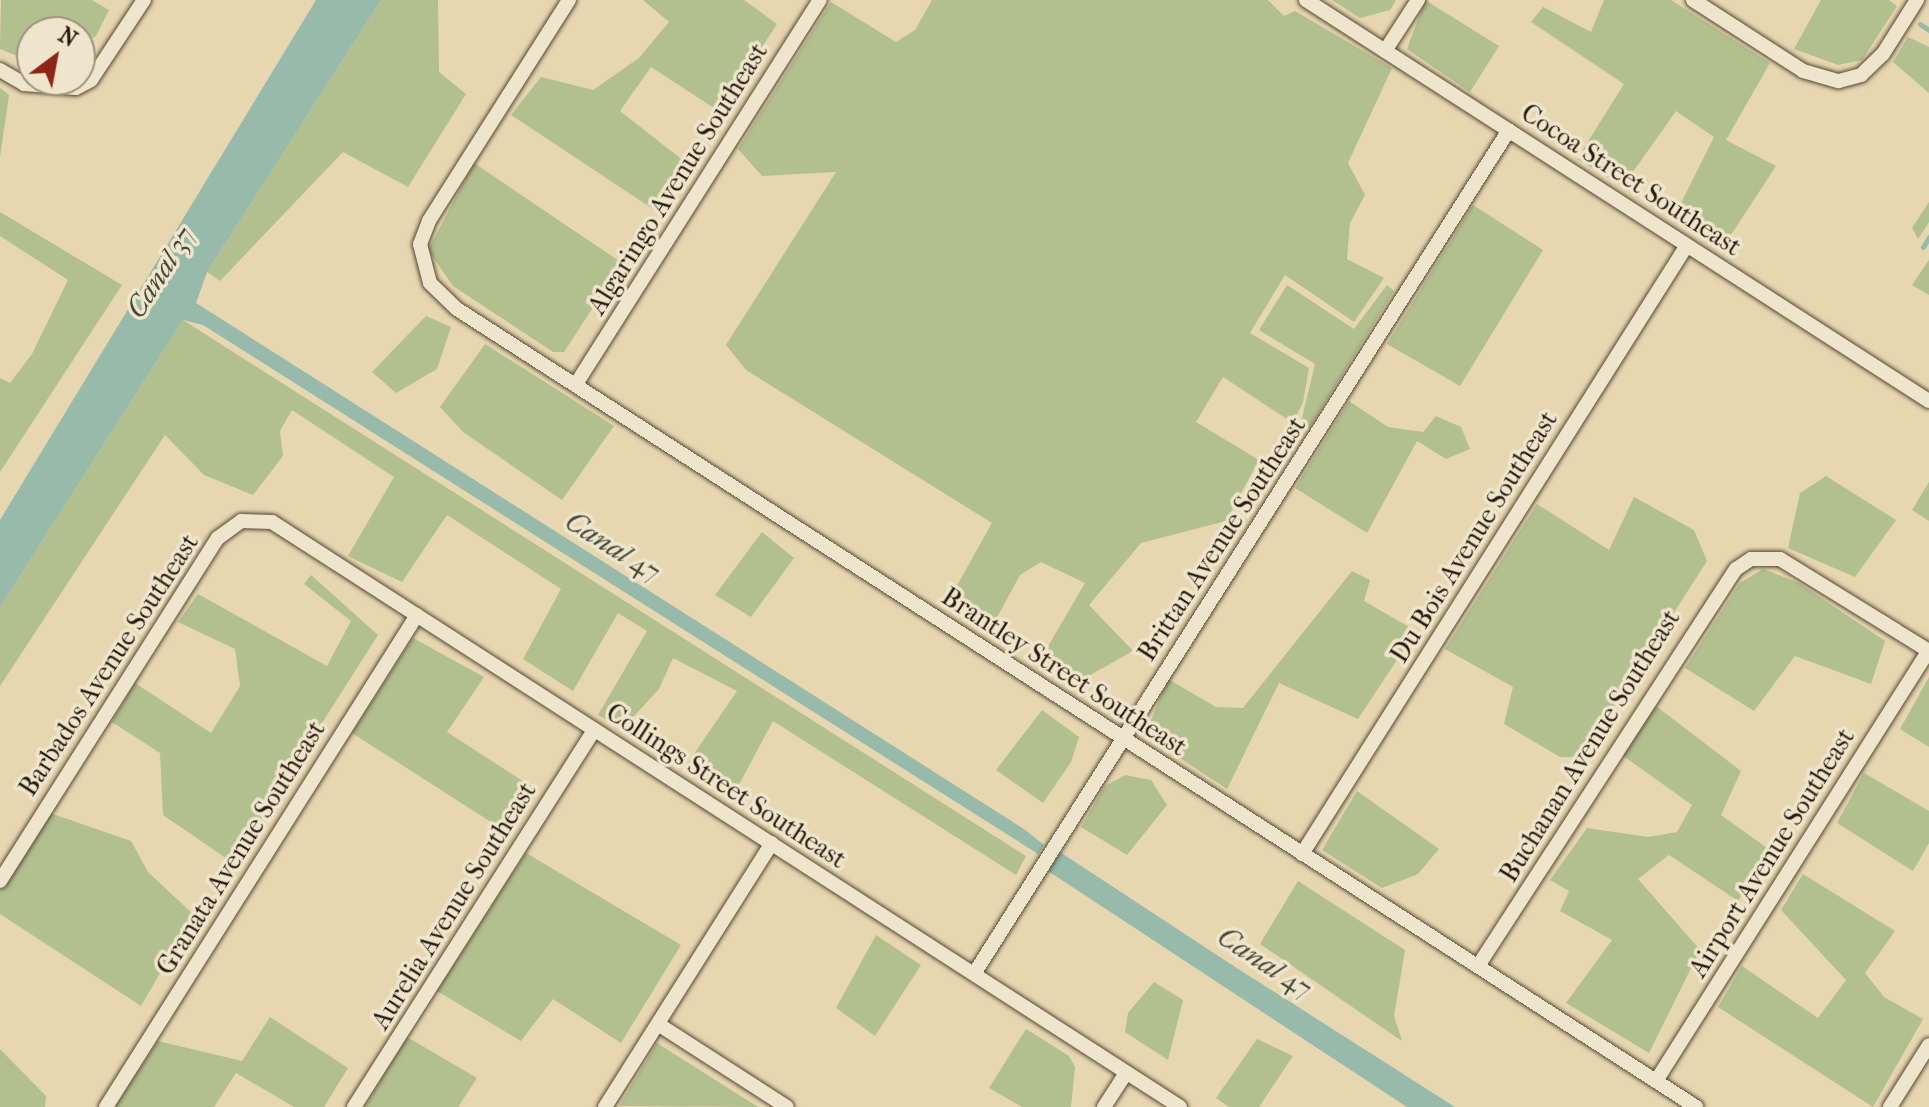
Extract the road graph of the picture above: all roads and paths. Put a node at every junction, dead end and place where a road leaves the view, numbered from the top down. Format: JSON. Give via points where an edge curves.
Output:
{"nodes":[{"id":1,"x":144,"y":0,"type":"edge"},
{"id":2,"x":569,"y":0,"type":"edge"},
{"id":3,"x":820,"y":0,"type":"edge"},
{"id":4,"x":1306,"y":0,"type":"edge"},
{"id":5,"x":1418,"y":0,"type":"edge"},
{"id":6,"x":1693,"y":0,"type":"edge"},
{"id":7,"x":1917,"y":0,"type":"edge"},
{"id":8,"x":1385,"y":51,"type":"junction"},
{"id":9,"x":0,"y":70,"type":"edge"},
{"id":10,"x":1509,"y":130,"type":"junction"},
{"id":11,"x":1687,"y":245,"type":"junction"},
{"id":12,"x":576,"y":384,"type":"junction"},
{"id":13,"x":1929,"y":401,"type":"edge"},
{"id":14,"x":241,"y":521,"type":"joint"},
{"id":15,"x":417,"y":615,"type":"junction"},
{"id":16,"x":1929,"y":651,"type":"edge"},
{"id":17,"x":594,"y":730,"type":"junction"},
{"id":18,"x":1122,"y":737,"type":"junction"},
{"id":19,"x":772,"y":843,"type":"junction"},
{"id":20,"x":1302,"y":854,"type":"junction"},
{"id":21,"x":0,"y":881,"type":"edge"},
{"id":22,"x":1478,"y":966,"type":"junction"},
{"id":23,"x":974,"y":974,"type":"junction"},
{"id":24,"x":658,"y":1024,"type":"junction"},
{"id":25,"x":1929,"y":1045,"type":"edge"},
{"id":26,"x":1126,"y":1073,"type":"junction"},
{"id":27,"x":1656,"y":1081,"type":"junction"},
{"id":28,"x":106,"y":1107,"type":"edge"},
{"id":29,"x":354,"y":1107,"type":"edge"},
{"id":30,"x":605,"y":1107,"type":"edge"},
{"id":31,"x":787,"y":1107,"type":"edge"},
{"id":32,"x":1104,"y":1107,"type":"edge"},
{"id":33,"x":1180,"y":1107,"type":"edge"},
{"id":34,"x":1696,"y":1107,"type":"edge"},
{"id":35,"x":1890,"y":1107,"type":"edge"}],
"edges":[{"from":1,"to":9,"type":"street","via":[[91,80],[76,88],[24,84]]},
{"from":2,"to":12,"type":"street","name":"Brantley Street Southeast","via":[[429,221],[422,261],[430,283],[457,309]]},
{"from":3,"to":12,"type":"street","name":"Algaringo Avenue Southeast"},
{"from":4,"to":8,"type":"street","name":"Cocoa Street Southeast"},
{"from":5,"to":8,"type":"street"},
{"from":6,"to":7,"type":"street","via":[[1803,71],[1839,81],[1861,75],[1883,54]]},
{"from":8,"to":10,"type":"street","name":"Cocoa Street Southeast"},
{"from":10,"to":11,"type":"street","name":"Cocoa Street Southeast"},
{"from":10,"to":18,"type":"street","name":"Brittan Avenue Southeast"},
{"from":11,"to":13,"type":"street","name":"Cocoa Street Southeast"},
{"from":11,"to":20,"type":"street","name":"Du Bois Avenue Southeast"},
{"from":12,"to":18,"type":"street","name":"Brantley Street Southeast"},
{"from":14,"to":15,"type":"street","name":"Collings Street Southeast","via":[[272,522]]},
{"from":14,"to":21,"type":"street","name":"Barbados Avenue Southeast","via":[[216,540]]},
{"from":15,"to":17,"type":"street","name":"Collings Street Southeast"},
{"from":15,"to":28,"type":"street","name":"Granata Avenue Southeast"},
{"from":16,"to":22,"type":"street","name":"Buchanan Avenue Southeast","via":[[1805,571],[1780,559],[1751,559],[1724,580]]},
{"from":16,"to":27,"type":"street","name":"Airport Avenue Southeast"},
{"from":17,"to":19,"type":"street","name":"Collings Street Southeast"},
{"from":17,"to":29,"type":"street","name":"Aurelia Avenue Southeast"},
{"from":18,"to":20,"type":"street","name":"Brantley Street Southeast"},
{"from":18,"to":23,"type":"street","name":"Brittan Avenue Southeast"},
{"from":19,"to":23,"type":"street","name":"Collings Street Southeast"},
{"from":19,"to":24,"type":"street"},
{"from":20,"to":22,"type":"street","name":"Brantley Street Southeast"},
{"from":22,"to":27,"type":"street","name":"Brantley Street Southeast"},
{"from":23,"to":26,"type":"street","name":"Collings Street Southeast"},
{"from":24,"to":30,"type":"street"},
{"from":24,"to":31,"type":"street"},
{"from":25,"to":35,"type":"street"},
{"from":26,"to":32,"type":"street"},
{"from":26,"to":33,"type":"street","name":"Collings Street Southeast"},
{"from":27,"to":34,"type":"street","name":"Brantley Street Southeast"}]}
